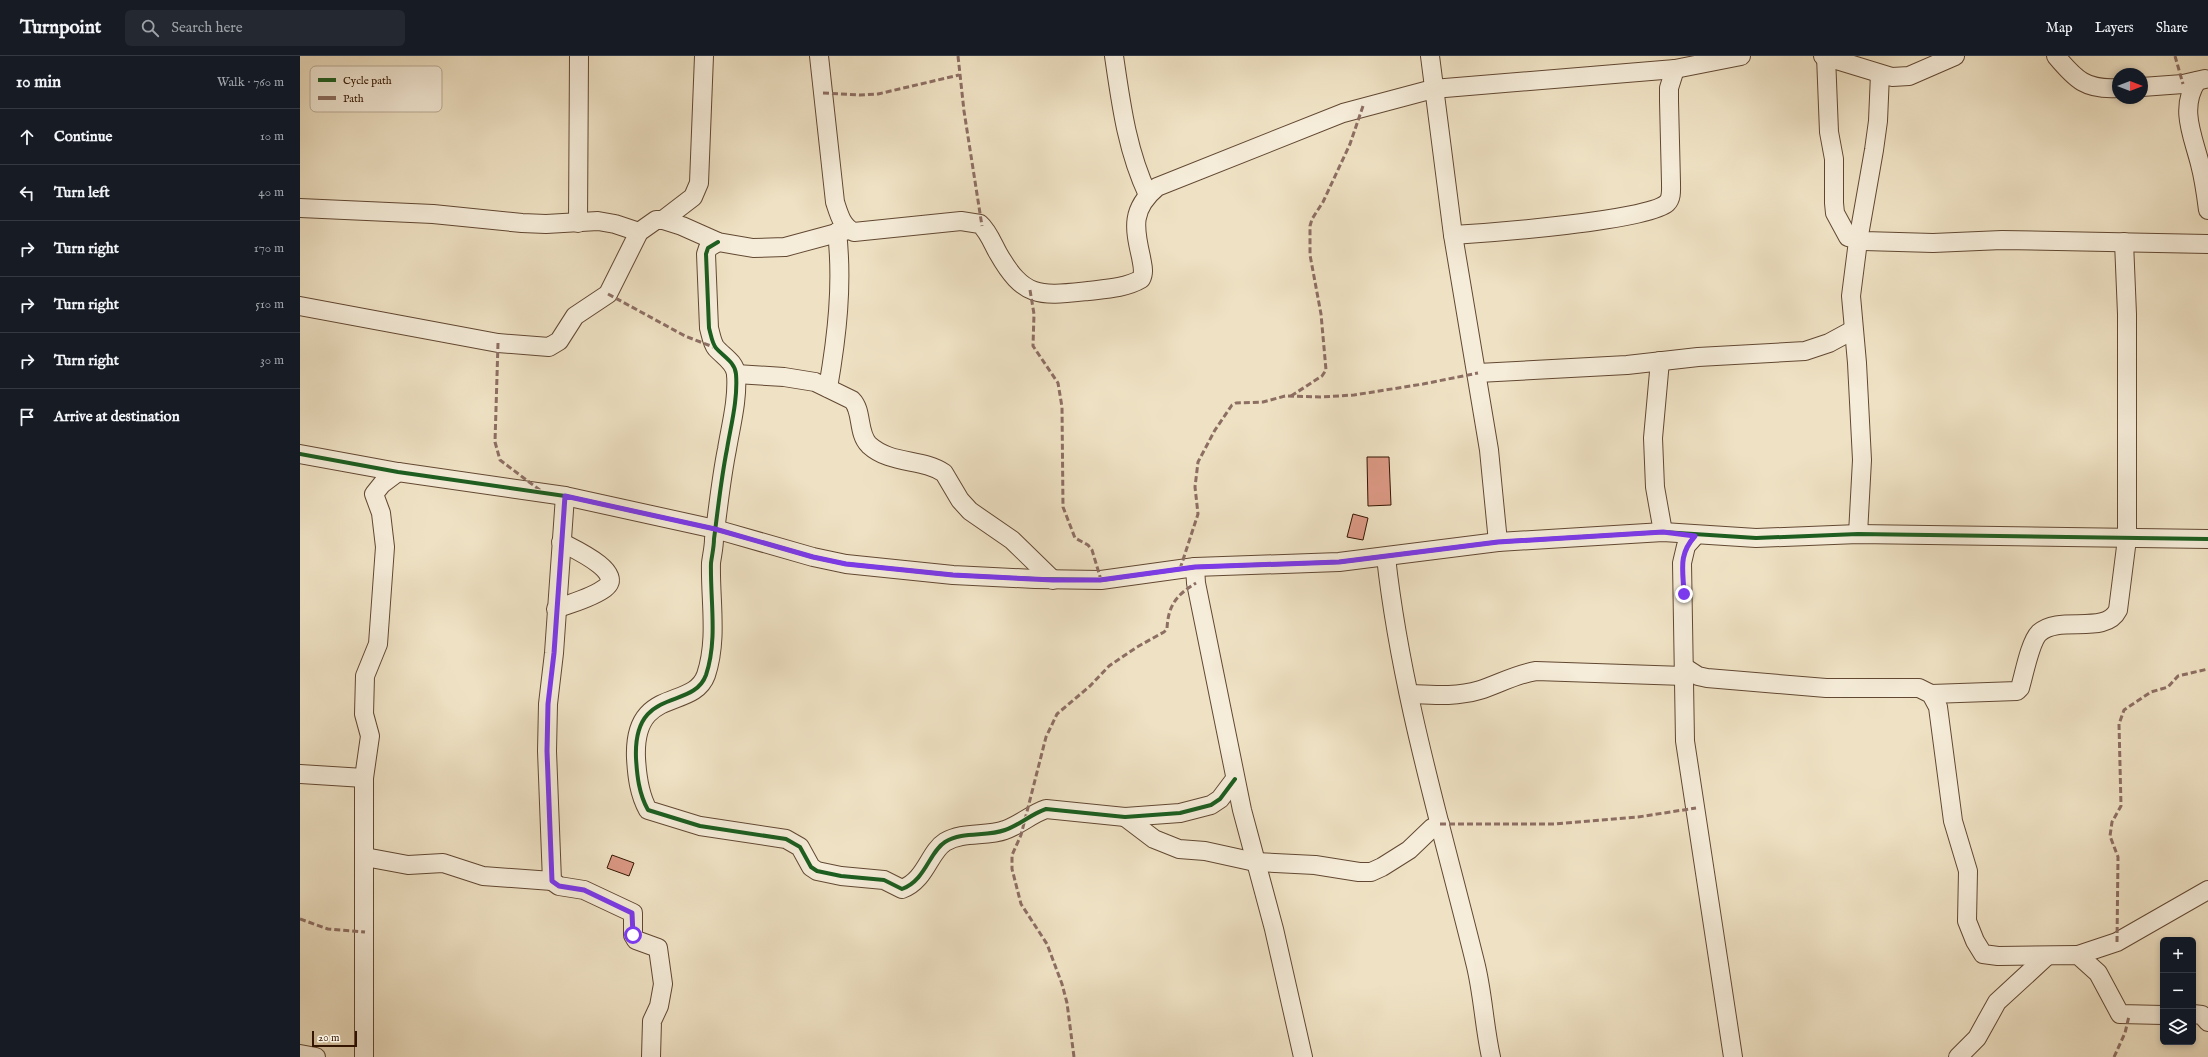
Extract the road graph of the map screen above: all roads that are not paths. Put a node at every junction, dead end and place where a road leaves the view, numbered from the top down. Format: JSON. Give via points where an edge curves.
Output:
{"nodes":[{"id":1,"x":579,"y":56,"type":"edge"},
{"id":2,"x":704,"y":56,"type":"edge"},
{"id":3,"x":819,"y":56,"type":"edge"},
{"id":4,"x":1114,"y":56,"type":"edge"},
{"id":5,"x":1430,"y":56,"type":"edge"},
{"id":6,"x":1741,"y":56,"type":"edge"},
{"id":7,"x":1825,"y":56,"type":"edge"},
{"id":8,"x":1955,"y":56,"type":"edge"},
{"id":9,"x":2056,"y":56,"type":"edge"},
{"id":10,"x":1675,"y":69,"type":"junction"},
{"id":11,"x":1880,"y":74,"type":"junction"},
{"id":12,"x":2203,"y":80,"type":"edge"},
{"id":13,"x":2148,"y":87,"type":"edge"},
{"id":14,"x":2112,"y":88,"type":"edge"},
{"id":15,"x":1433,"y":89,"type":"junction"},
{"id":16,"x":1148,"y":195,"type":"junction"},
{"id":17,"x":300,"y":208,"type":"edge"},
{"id":18,"x":2208,"y":210,"type":"edge"},
{"id":19,"x":663,"y":220,"type":"junction"},
{"id":20,"x":578,"y":223,"type":"junction"},
{"id":21,"x":842,"y":231,"type":"junction"},
{"id":22,"x":639,"y":232,"type":"junction"},
{"id":23,"x":1453,"y":235,"type":"junction"},
{"id":24,"x":1858,"y":241,"type":"junction"},
{"id":25,"x":718,"y":242,"type":"junction"},
{"id":26,"x":2124,"y":242,"type":"junction"},
{"id":27,"x":2208,"y":244,"type":"edge"},
{"id":28,"x":300,"y":306,"type":"edge"},
{"id":29,"x":1853,"y":330,"type":"junction"},
{"id":30,"x":1660,"y":361,"type":"junction"},
{"id":31,"x":1478,"y":373,"type":"junction"},
{"id":32,"x":736,"y":374,"type":"junction"},
{"id":33,"x":828,"y":388,"type":"junction"},
{"id":34,"x":300,"y":454,"type":"edge"},
{"id":35,"x":398,"y":472,"type":"junction"},
{"id":36,"x":565,"y":496,"type":"junction"},
{"id":37,"x":715,"y":529,"type":"junction"},
{"id":38,"x":1663,"y":532,"type":"junction"},
{"id":39,"x":1858,"y":534,"type":"junction"},
{"id":40,"x":1695,"y":536,"type":"junction"},
{"id":41,"x":2127,"y":539,"type":"junction"},
{"id":42,"x":2208,"y":540,"type":"edge"},
{"id":43,"x":561,"y":542,"type":"junction"},
{"id":44,"x":1498,"y":542,"type":"junction"},
{"id":45,"x":1386,"y":557,"type":"junction"},
{"id":46,"x":1195,"y":567,"type":"junction"},
{"id":47,"x":1053,"y":580,"type":"junction"},
{"id":48,"x":556,"y":608,"type":"junction"},
{"id":49,"x":1684,"y":672,"type":"junction"},
{"id":50,"x":1410,"y":694,"type":"junction"},
{"id":51,"x":1931,"y":694,"type":"junction"},
{"id":52,"x":300,"y":774,"type":"edge"},
{"id":53,"x":364,"y":778,"type":"junction"},
{"id":54,"x":1235,"y":779,"type":"junction"},
{"id":55,"x":1124,"y":817,"type":"junction"},
{"id":56,"x":1440,"y":824,"type":"junction"},
{"id":57,"x":365,"y":857,"type":"junction"},
{"id":58,"x":1255,"y":862,"type":"junction"},
{"id":59,"x":552,"y":881,"type":"junction"},
{"id":60,"x":2208,"y":890,"type":"edge"},
{"id":61,"x":2078,"y":955,"type":"junction"},
{"id":62,"x":2048,"y":956,"type":"junction"},
{"id":63,"x":2196,"y":1014,"type":"edge"},
{"id":64,"x":2160,"y":1015,"type":"edge"},
{"id":65,"x":2208,"y":1022,"type":"edge"},
{"id":66,"x":300,"y":1054,"type":"edge"},
{"id":67,"x":316,"y":1057,"type":"edge"},
{"id":68,"x":364,"y":1057,"type":"edge"},
{"id":69,"x":650,"y":1057,"type":"edge"},
{"id":70,"x":1303,"y":1057,"type":"edge"},
{"id":71,"x":1492,"y":1057,"type":"edge"},
{"id":72,"x":1733,"y":1057,"type":"edge"},
{"id":73,"x":1958,"y":1057,"type":"edge"}],
"edges":[{"from":1,"to":20,"type":"street"},
{"from":2,"to":19,"type":"street","via":[[699,182],[693,197]]},
{"from":3,"to":21,"type":"street","via":[[835,202]]},
{"from":4,"to":16,"type":"street","via":[[1127,136],[1137,173]]},
{"from":5,"to":15,"type":"street"},
{"from":6,"to":10,"type":"street"},
{"from":7,"to":11,"type":"street"},
{"from":7,"to":24,"type":"street","via":[[1829,132],[1834,159],[1835,213],[1848,237]]},
{"from":8,"to":11,"type":"street","via":[[1902,78]]},
{"from":9,"to":14,"type":"street","via":[[2074,77],[2088,86],[2097,89]]},
{"from":10,"to":15,"type":"street"},
{"from":10,"to":23,"type":"street","via":[[1670,88],[1672,183],[1668,203],[1654,210],[1620,217],[1530,229]]},
{"from":11,"to":24,"type":"street","via":[[1875,143]]},
{"from":12,"to":13,"type":"street"},
{"from":12,"to":18,"type":"street","via":[[2189,96],[2188,109],[2190,129],[2206,188]]},
{"from":15,"to":16,"type":"street","via":[[1343,113],[1168,182]]},
{"from":15,"to":23,"type":"street"},
{"from":16,"to":21,"type":"street","via":[[1141,203],[1136,220],[1143,271],[1141,278],[1128,284],[1086,291],[1044,294],[1026,288],[1002,260],[982,226],[971,222]]},
{"from":17,"to":20,"type":"street","via":[[433,214],[522,223]]},
{"from":19,"to":22,"type":"street","via":[[656,220]]},
{"from":19,"to":25,"type":"street"},
{"from":20,"to":22,"type":"street","via":[[598,221]]},
{"from":21,"to":25,"type":"street","via":[[785,247],[738,247]]},
{"from":21,"to":33,"type":"street","via":[[838,324]]},
{"from":22,"to":28,"type":"street","via":[[608,294],[575,316],[559,341],[549,347],[498,343]]},
{"from":23,"to":31,"type":"street","via":[[1463,303]]},
{"from":24,"to":26,"type":"street"},
{"from":24,"to":29,"type":"street","via":[[1851,296]]},
{"from":25,"to":32,"type":"street","via":[[708,248],[706,254],[710,328],[716,348],[728,358]]},
{"from":26,"to":27,"type":"street"},
{"from":26,"to":41,"type":"street","via":[[2127,314]]},
{"from":29,"to":30,"type":"street","via":[[1822,346],[1805,351]]},
{"from":29,"to":39,"type":"street","via":[[1862,460]]},
{"from":30,"to":31,"type":"street"},
{"from":30,"to":38,"type":"street","via":[[1654,438],[1655,488]]},
{"from":31,"to":44,"type":"street"},
{"from":32,"to":33,"type":"street","via":[[798,379]]},
{"from":32,"to":37,"type":"street","via":[[734,412]]},
{"from":33,"to":47,"type":"street","via":[[853,401],[862,435],[870,445],[883,455],[944,473],[960,500],[970,510],[1012,540]]},
{"from":34,"to":35,"type":"street"},
{"from":35,"to":36,"type":"street"},
{"from":35,"to":53,"type":"street","via":[[374,494],[381,513],[385,547],[378,644],[365,676],[364,714],[370,736]]},
{"from":36,"to":37,"type":"street"},
{"from":36,"to":43,"type":"street"},
{"from":37,"to":47,"type":"street","via":[[846,564],[953,575]]},
{"from":37,"to":55,"type":"street","via":[[711,563],[712,640],[705,676],[692,690],[662,704],[644,717],[636,743],[641,796],[648,810],[700,826],[786,839],[800,847],[811,867],[817,871],[884,880],[902,889],[917,879],[941,845],[953,839],[1006,830],[1035,812],[1046,809]]},
{"from":38,"to":40,"type":"street"},
{"from":38,"to":44,"type":"street"},
{"from":39,"to":40,"type":"street","via":[[1756,538]]},
{"from":39,"to":41,"type":"street"},
{"from":40,"to":49,"type":"street","via":[[1683,554]]},
{"from":41,"to":42,"type":"street"},
{"from":41,"to":51,"type":"street","via":[[2118,610],[2112,618],[2104,622],[2047,628],[2039,633],[2033,644],[2020,688],[2016,691]]},
{"from":43,"to":48,"type":"street"},
{"from":43,"to":48,"type":"street","via":[[596,561],[606,571],[610,582],[605,588],[593,594]]},
{"from":44,"to":45,"type":"street"},
{"from":45,"to":46,"type":"street","via":[[1339,562]]},
{"from":45,"to":50,"type":"street","via":[[1392,610]]},
{"from":46,"to":47,"type":"street","via":[[1100,580]]},
{"from":46,"to":54,"type":"street"},
{"from":48,"to":59,"type":"street","via":[[547,751]]},
{"from":49,"to":50,"type":"street","via":[[1536,671],[1525,672],[1463,694]]},
{"from":49,"to":51,"type":"street","via":[[1707,678],[1826,688],[1919,688]]},
{"from":49,"to":72,"type":"street","via":[[1685,741]]},
{"from":50,"to":56,"type":"street"},
{"from":51,"to":62,"type":"street","via":[[1938,708],[1953,821],[1968,871],[1967,921],[1975,941],[1983,954],[1989,956]]},
{"from":52,"to":53,"type":"street"},
{"from":53,"to":57,"type":"street"},
{"from":54,"to":55,"type":"street","via":[[1220,799],[1211,805],[1180,813]]},
{"from":54,"to":58,"type":"street"},
{"from":55,"to":58,"type":"street","via":[[1166,845]]},
{"from":56,"to":58,"type":"street","via":[[1396,859],[1371,872],[1315,865]]},
{"from":56,"to":71,"type":"street","via":[[1476,964]]},
{"from":57,"to":59,"type":"street","via":[[408,865],[443,863],[483,876]]},
{"from":57,"to":68,"type":"street"},
{"from":58,"to":70,"type":"street","via":[[1274,930]]},
{"from":59,"to":69,"type":"street","via":[[559,886],[584,890],[632,913],[633,935],[636,940],[658,948],[663,984],[659,1006],[652,1021]]},
{"from":60,"to":61,"type":"street","via":[[2117,942]]},
{"from":61,"to":62,"type":"street"},
{"from":61,"to":64,"type":"street","via":[[2098,973],[2120,1014]]},
{"from":62,"to":73,"type":"street","via":[[1997,1002],[1977,1038]]},
{"from":63,"to":65,"type":"street","via":[[2202,1015]]},
{"from":66,"to":67,"type":"street"}]}
